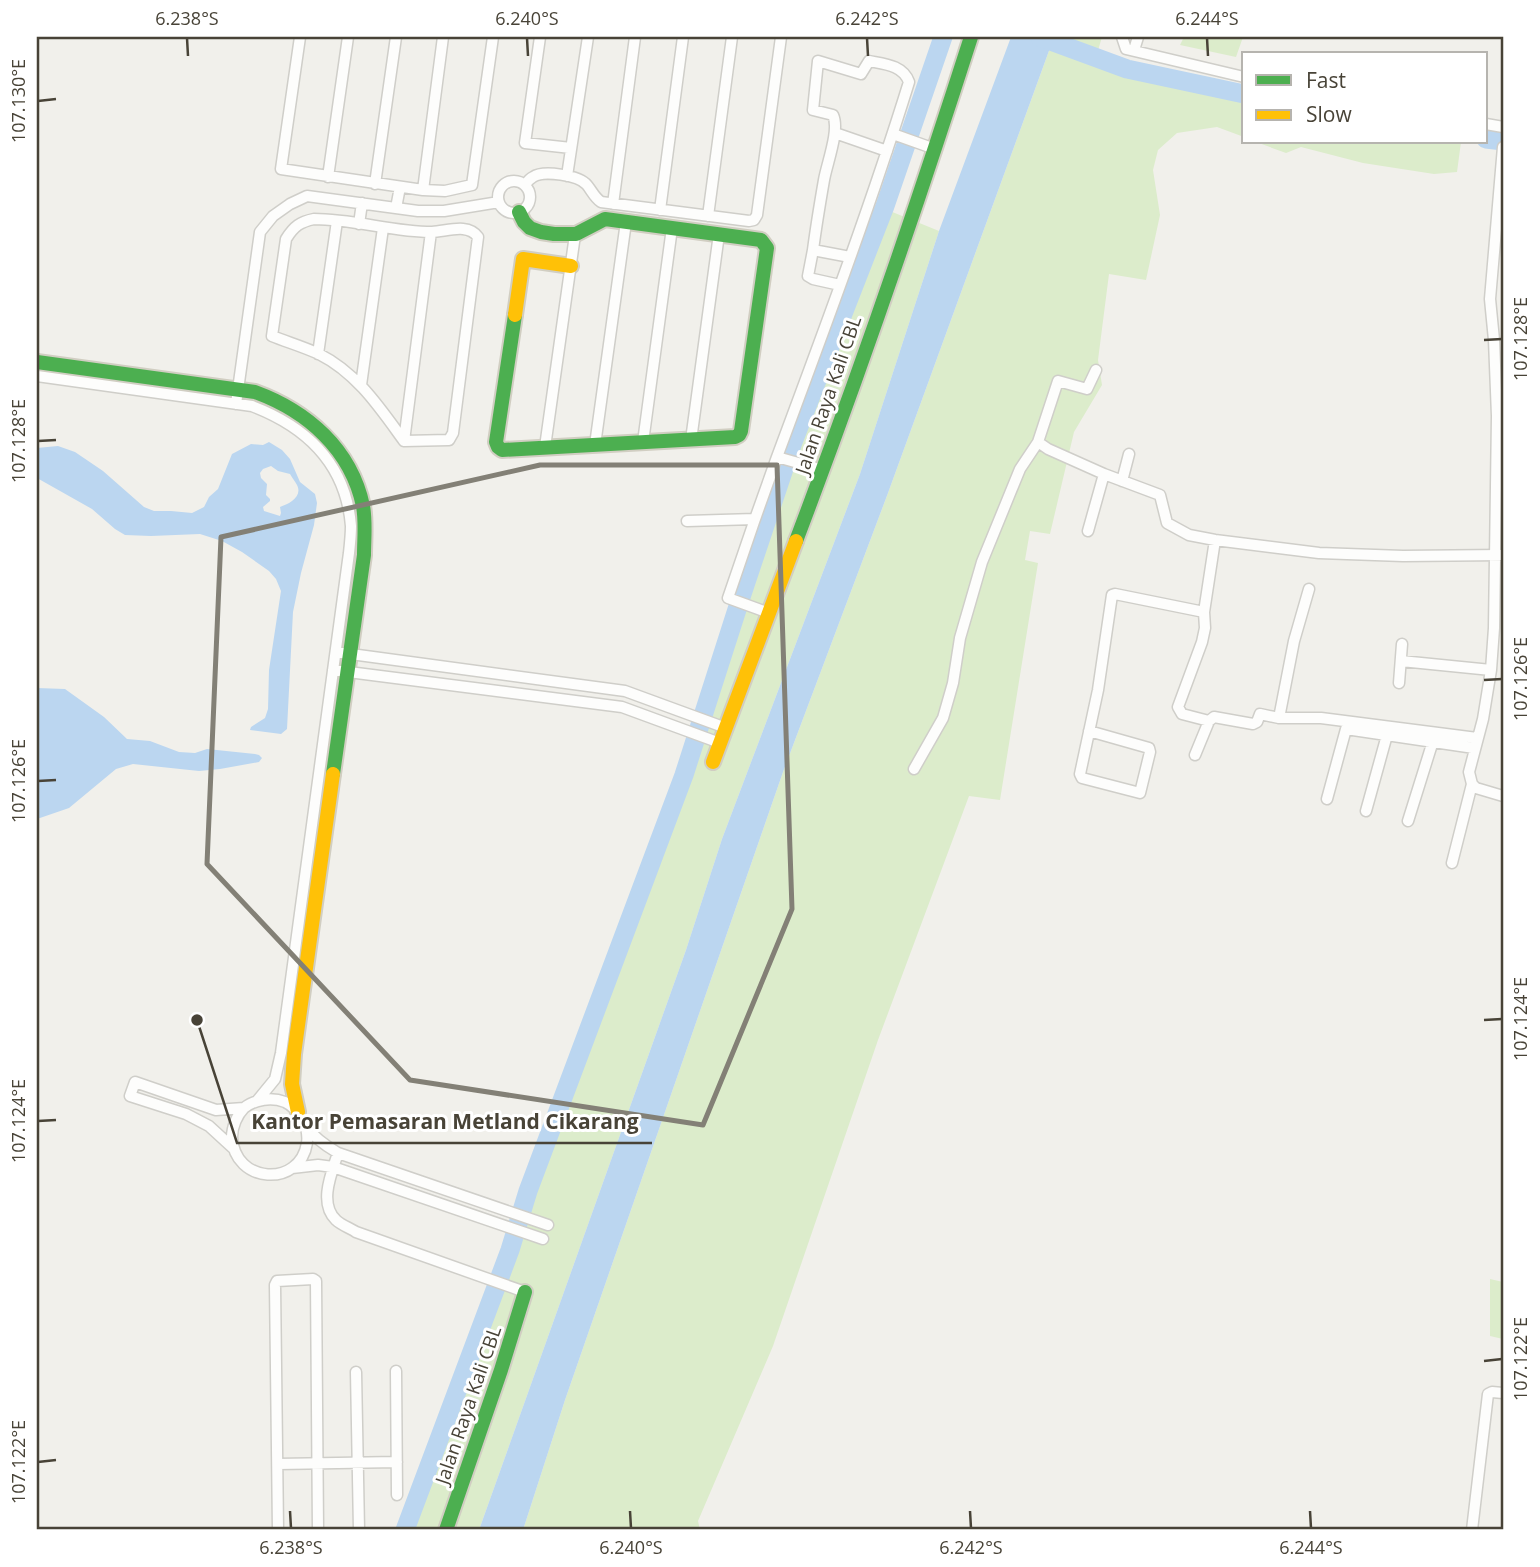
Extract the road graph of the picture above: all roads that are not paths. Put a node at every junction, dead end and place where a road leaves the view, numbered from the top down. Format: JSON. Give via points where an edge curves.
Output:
{"nodes":[{"id":1,"x":300,"y":37,"type":"edge"},
{"id":2,"x":348,"y":37,"type":"edge"},
{"id":3,"x":396,"y":37,"type":"edge"},
{"id":4,"x":443,"y":37,"type":"edge"},
{"id":5,"x":493,"y":37,"type":"edge"},
{"id":6,"x":540,"y":37,"type":"edge"},
{"id":7,"x":588,"y":37,"type":"edge"},
{"id":8,"x":635,"y":37,"type":"edge"},
{"id":9,"x":683,"y":37,"type":"edge"},
{"id":10,"x":732,"y":37,"type":"edge"},
{"id":11,"x":781,"y":37,"type":"edge"},
{"id":12,"x":971,"y":37,"type":"edge"},
{"id":13,"x":1122,"y":37,"type":"edge"},
{"id":14,"x":1138,"y":37,"type":"edge"},
{"id":15,"x":1134,"y":50,"type":"junction"},
{"id":16,"x":1242,"y":77,"type":"edge"},
{"id":17,"x":835,"y":133,"type":"junction"},
{"id":18,"x":895,"y":134,"type":"junction"},
{"id":19,"x":1503,"y":147,"type":"edge"},
{"id":20,"x":571,"y":148,"type":"junction"},
{"id":21,"x":935,"y":149,"type":"junction"},
{"id":22,"x":887,"y":150,"type":"junction"},
{"id":23,"x":1503,"y":153,"type":"edge"},
{"id":24,"x":567,"y":176,"type":"junction"},
{"id":25,"x":328,"y":177,"type":"junction"},
{"id":26,"x":375,"y":184,"type":"junction"},
{"id":27,"x":524,"y":185,"type":"junction"},
{"id":28,"x":400,"y":187,"type":"junction"},
{"id":29,"x":423,"y":190,"type":"junction"},
{"id":30,"x":499,"y":202,"type":"junction"},
{"id":31,"x":362,"y":203,"type":"junction"},
{"id":32,"x":613,"y":204,"type":"junction"},
{"id":33,"x":396,"y":208,"type":"junction"},
{"id":34,"x":660,"y":211,"type":"junction"},
{"id":35,"x":519,"y":212,"type":"junction"},
{"id":36,"x":708,"y":216,"type":"junction"},
{"id":37,"x":337,"y":220,"type":"junction"},
{"id":38,"x":625,"y":222,"type":"junction"},
{"id":39,"x":359,"y":224,"type":"junction"},
{"id":40,"x":383,"y":228,"type":"junction"},
{"id":41,"x":672,"y":228,"type":"junction"},
{"id":42,"x":431,"y":232,"type":"junction"},
{"id":43,"x":719,"y":234,"type":"junction"},
{"id":44,"x":575,"y":235,"type":"junction"},
{"id":45,"x":813,"y":250,"type":"junction"},
{"id":46,"x":850,"y":257,"type":"junction"},
{"id":47,"x":571,"y":266,"type":"junction"},
{"id":48,"x":839,"y":285,"type":"junction"},
{"id":49,"x":1499,"y":350,"type":"edge"},
{"id":50,"x":318,"y":354,"type":"junction"},
{"id":51,"x":37,"y":362,"type":"edge"},
{"id":52,"x":1096,"y":370,"type":"dead end"},
{"id":53,"x":37,"y":376,"type":"edge"},
{"id":54,"x":361,"y":385,"type":"junction"},
{"id":55,"x":237,"y":397,"type":"junction"},
{"id":56,"x":1500,"y":417,"type":"edge"},
{"id":57,"x":691,"y":439,"type":"junction"},
{"id":58,"x":404,"y":441,"type":"junction"},
{"id":59,"x":643,"y":442,"type":"junction"},
{"id":60,"x":1038,"y":442,"type":"junction"},
{"id":61,"x":594,"y":445,"type":"junction"},
{"id":62,"x":545,"y":447,"type":"junction"},
{"id":63,"x":1129,"y":454,"type":"dead end"},
{"id":64,"x":780,"y":457,"type":"junction"},
{"id":65,"x":822,"y":470,"type":"junction"},
{"id":66,"x":1104,"y":474,"type":"junction"},
{"id":67,"x":1122,"y":481,"type":"junction"},
{"id":68,"x":755,"y":519,"type":"junction"},
{"id":69,"x":687,"y":521,"type":"dead end"},
{"id":70,"x":1088,"y":531,"type":"dead end"},
{"id":71,"x":1215,"y":540,"type":"junction"},
{"id":72,"x":1499,"y":555,"type":"edge"},
{"id":73,"x":1309,"y":589,"type":"dead end"},
{"id":74,"x":1204,"y":612,"type":"junction"},
{"id":75,"x":769,"y":613,"type":"junction"},
{"id":76,"x":1402,"y":644,"type":"dead end"},
{"id":77,"x":343,"y":653,"type":"junction"},
{"id":78,"x":1401,"y":661,"type":"junction"},
{"id":79,"x":1491,"y":670,"type":"junction"},
{"id":80,"x":340,"y":671,"type":"junction"},
{"id":81,"x":553,"y":681,"type":"junction"},
{"id":82,"x":1399,"y":683,"type":"dead end"},
{"id":83,"x":551,"y":698,"type":"junction"},
{"id":84,"x":1279,"y":718,"type":"junction"},
{"id":85,"x":1209,"y":721,"type":"junction"},
{"id":86,"x":726,"y":728,"type":"junction"},
{"id":87,"x":1089,"y":732,"type":"junction"},
{"id":88,"x":1387,"y":735,"type":"junction"},
{"id":89,"x":1433,"y":741,"type":"junction"},
{"id":90,"x":720,"y":743,"type":"junction"},
{"id":91,"x":1476,"y":743,"type":"junction"},
{"id":92,"x":1195,"y":754,"type":"dead end"},
{"id":93,"x":713,"y":762,"type":"dead end"},
{"id":94,"x":914,"y":769,"type":"dead end"},
{"id":95,"x":1472,"y":784,"type":"junction"},
{"id":96,"x":1503,"y":796,"type":"edge"},
{"id":97,"x":1327,"y":799,"type":"dead end"},
{"id":98,"x":1366,"y":811,"type":"dead end"},
{"id":99,"x":1408,"y":821,"type":"dead end"},
{"id":100,"x":1452,"y":863,"type":"dead end"},
{"id":101,"x":257,"y":1101,"type":"junction"},
{"id":102,"x":244,"y":1108,"type":"junction"},
{"id":103,"x":298,"y":1112,"type":"junction"},
{"id":104,"x":306,"y":1127,"type":"junction"},
{"id":105,"x":233,"y":1148,"type":"junction"},
{"id":106,"x":338,"y":1153,"type":"junction"},
{"id":107,"x":333,"y":1167,"type":"junction"},
{"id":108,"x":292,"y":1168,"type":"junction"},
{"id":109,"x":548,"y":1225,"type":"dead end"},
{"id":110,"x":543,"y":1239,"type":"dead end"},
{"id":111,"x":526,"y":1293,"type":"joint"},
{"id":112,"x":396,"y":1371,"type":"dead end"},
{"id":113,"x":356,"y":1372,"type":"dead end"},
{"id":114,"x":1503,"y":1393,"type":"edge"},
{"id":115,"x":397,"y":1462,"type":"junction"},
{"id":116,"x":317,"y":1463,"type":"junction"},
{"id":117,"x":357,"y":1463,"type":"junction"},
{"id":118,"x":278,"y":1464,"type":"junction"},
{"id":119,"x":397,"y":1494,"type":"dead end"},
{"id":120,"x":278,"y":1530,"type":"edge"},
{"id":121,"x":318,"y":1530,"type":"edge"},
{"id":122,"x":359,"y":1530,"type":"edge"},
{"id":123,"x":446,"y":1530,"type":"edge"},
{"id":124,"x":1472,"y":1530,"type":"edge"}],
"edges":[{"from":1,"to":25,"type":"street","via":[[281,169]]},
{"from":2,"to":25,"type":"street"},
{"from":3,"to":26,"type":"street"},
{"from":4,"to":29,"type":"street"},
{"from":5,"to":29,"type":"street","via":[[472,185]]},
{"from":6,"to":20,"type":"street","via":[[525,143]]},
{"from":7,"to":20,"type":"street"},
{"from":8,"to":32,"type":"street"},
{"from":9,"to":34,"type":"street"},
{"from":10,"to":36,"type":"street"},
{"from":11,"to":36,"type":"street","via":[[757,215],[749,221]]},
{"from":12,"to":21,"type":"street","name":"Jalan Raya Kali CBL"},
{"from":13,"to":15,"type":"street","via":[[1126,49]]},
{"from":14,"to":15,"type":"street"},
{"from":15,"to":16,"type":"street"},
{"from":17,"to":18,"type":"street","via":[[834,116],[813,110],[818,61],[861,74],[869,61],[897,67],[906,75],[909,82]]},
{"from":17,"to":22,"type":"street"},
{"from":17,"to":45,"type":"street"},
{"from":18,"to":21,"type":"street"},
{"from":18,"to":22,"type":"street"},
{"from":19,"to":23,"type":"street"},
{"from":20,"to":24,"type":"street"},
{"from":21,"to":65,"type":"street","name":"Jalan Raya Kali CBL"},
{"from":22,"to":46,"type":"street"},
{"from":23,"to":49,"type":"street","via":[[1490,299]]},
{"from":24,"to":27,"type":"street","via":[[544,173]]},
{"from":24,"to":32,"type":"street","via":[[586,184],[601,202]]},
{"from":25,"to":26,"type":"street"},
{"from":26,"to":28,"type":"street"},
{"from":27,"to":30,"type":"street","via":[[509,181],[498,193]]},
{"from":27,"to":35,"type":"street","via":[[530,200]]},
{"from":28,"to":29,"type":"street"},
{"from":28,"to":33,"type":"street"},
{"from":30,"to":33,"type":"street","via":[[444,211]]},
{"from":30,"to":35,"type":"street","via":[[511,212]]},
{"from":31,"to":33,"type":"street"},
{"from":31,"to":39,"type":"street"},
{"from":31,"to":55,"type":"street","via":[[307,196],[273,216],[260,232]]},
{"from":32,"to":34,"type":"street"},
{"from":34,"to":36,"type":"street"},
{"from":35,"to":44,"type":"street","via":[[534,231]]},
{"from":37,"to":39,"type":"street"},
{"from":37,"to":50,"type":"street"},
{"from":37,"to":50,"type":"street","via":[[302,222],[286,239],[272,336]]},
{"from":38,"to":41,"type":"street"},
{"from":38,"to":44,"type":"street","via":[[596,221]]},
{"from":38,"to":61,"type":"street"},
{"from":39,"to":40,"type":"street"},
{"from":40,"to":42,"type":"street"},
{"from":40,"to":54,"type":"street"},
{"from":41,"to":43,"type":"street"},
{"from":41,"to":59,"type":"street"},
{"from":42,"to":58,"type":"street"},
{"from":42,"to":58,"type":"street","via":[[465,229],[478,237],[455,420],[449,440]]},
{"from":43,"to":57,"type":"street"},
{"from":43,"to":57,"type":"street","via":[[761,240],[767,248],[741,431],[735,437]]},
{"from":44,"to":47,"type":"street"},
{"from":45,"to":46,"type":"street"},
{"from":45,"to":48,"type":"street","via":[[808,276]]},
{"from":46,"to":48,"type":"street"},
{"from":47,"to":62,"type":"street"},
{"from":47,"to":62,"type":"street","via":[[523,260],[496,442],[502,450]]},
{"from":48,"to":64,"type":"street"},
{"from":49,"to":56,"type":"street"},
{"from":50,"to":54,"type":"street"},
{"from":51,"to":55,"type":"street"},
{"from":52,"to":60,"type":"street","via":[[1087,389],[1058,381]]},
{"from":53,"to":55,"type":"street"},
{"from":54,"to":58,"type":"street"},
{"from":55,"to":77,"type":"street","via":[[255,392],[303,415],[337,448],[352,472],[365,526]]},
{"from":56,"to":72,"type":"street"},
{"from":57,"to":59,"type":"street"},
{"from":59,"to":61,"type":"street"},
{"from":60,"to":66,"type":"street"},
{"from":60,"to":94,"type":"street","via":[[1020,469],[982,562],[943,718]]},
{"from":61,"to":62,"type":"street"},
{"from":63,"to":67,"type":"street"},
{"from":64,"to":65,"type":"street"},
{"from":64,"to":68,"type":"street"},
{"from":65,"to":75,"type":"street","name":"Jalan Raya Kali CBL"},
{"from":66,"to":67,"type":"street"},
{"from":66,"to":70,"type":"street"},
{"from":67,"to":71,"type":"street","via":[[1160,495],[1169,526]]},
{"from":68,"to":69,"type":"street"},
{"from":68,"to":75,"type":"street","via":[[728,598]]},
{"from":71,"to":72,"type":"street","via":[[1319,552]]},
{"from":71,"to":74,"type":"street"},
{"from":72,"to":79,"type":"street"},
{"from":73,"to":84,"type":"street"},
{"from":74,"to":85,"type":"street","via":[[1202,642],[1178,707],[1182,714]]},
{"from":74,"to":87,"type":"street","via":[[1112,595]]},
{"from":75,"to":86,"type":"street","name":"Jalan Raya Kali CBL"},
{"from":76,"to":78,"type":"street"},
{"from":77,"to":80,"type":"street"},
{"from":77,"to":81,"type":"street"},
{"from":78,"to":79,"type":"street"},
{"from":78,"to":82,"type":"street"},
{"from":79,"to":91,"type":"street"},
{"from":80,"to":83,"type":"street"},
{"from":80,"to":101,"type":"street","via":[[281,1052],[275,1079]]},
{"from":80,"to":103,"type":"street","via":[[294,1054],[292,1084]]},
{"from":81,"to":83,"type":"street"},
{"from":81,"to":86,"type":"street","via":[[625,691]]},
{"from":83,"to":90,"type":"street","via":[[622,707]]},
{"from":84,"to":85,"type":"street","via":[[1260,714],[1255,724],[1213,717]]},
{"from":84,"to":91,"type":"street","via":[[1321,718]]},
{"from":85,"to":92,"type":"street"},
{"from":86,"to":90,"type":"street","name":"Jalan Raya Kali CBL"},
{"from":87,"to":87,"type":"street","via":[[1081,777],[1140,793],[1149,748]]},
{"from":88,"to":89,"type":"street"},
{"from":88,"to":97,"type":"street","via":[[1346,729]]},
{"from":88,"to":98,"type":"street"},
{"from":89,"to":91,"type":"street"},
{"from":89,"to":99,"type":"street"},
{"from":90,"to":93,"type":"street","name":"Jalan Raya Kali CBL"},
{"from":91,"to":95,"type":"street","via":[[1469,772]]},
{"from":95,"to":96,"type":"street"},
{"from":95,"to":100,"type":"street"},
{"from":101,"to":102,"type":"street"},
{"from":101,"to":103,"type":"street","via":[[272,1099]]},
{"from":102,"to":105,"type":"street","via":[[232,1134]]},
{"from":102,"to":105,"type":"street","via":[[216,1110],[135,1082],[130,1096],[186,1114],[209,1126]]},
{"from":103,"to":104,"type":"street"},
{"from":104,"to":106,"type":"street"},
{"from":104,"to":108,"type":"street","via":[[302,1157]]},
{"from":105,"to":108,"type":"street","via":[[240,1161],[265,1175]]},
{"from":106,"to":107,"type":"street"},
{"from":106,"to":109,"type":"street"},
{"from":107,"to":108,"type":"street"},
{"from":107,"to":110,"type":"street"},
{"from":107,"to":111,"type":"street","via":[[327,1196],[328,1209],[336,1220]]},
{"from":111,"to":123,"type":"street","name":"Jalan Raya Kali CBL"},
{"from":112,"to":115,"type":"street"},
{"from":113,"to":117,"type":"street"},
{"from":114,"to":124,"type":"street","via":[[1489,1394]]},
{"from":115,"to":117,"type":"street"},
{"from":115,"to":119,"type":"street"},
{"from":116,"to":117,"type":"street"},
{"from":116,"to":118,"type":"street"},
{"from":116,"to":118,"type":"street","via":[[313,1279],[277,1281],[275,1285]]},
{"from":116,"to":121,"type":"street"},
{"from":117,"to":122,"type":"street"},
{"from":118,"to":120,"type":"street"}]}
